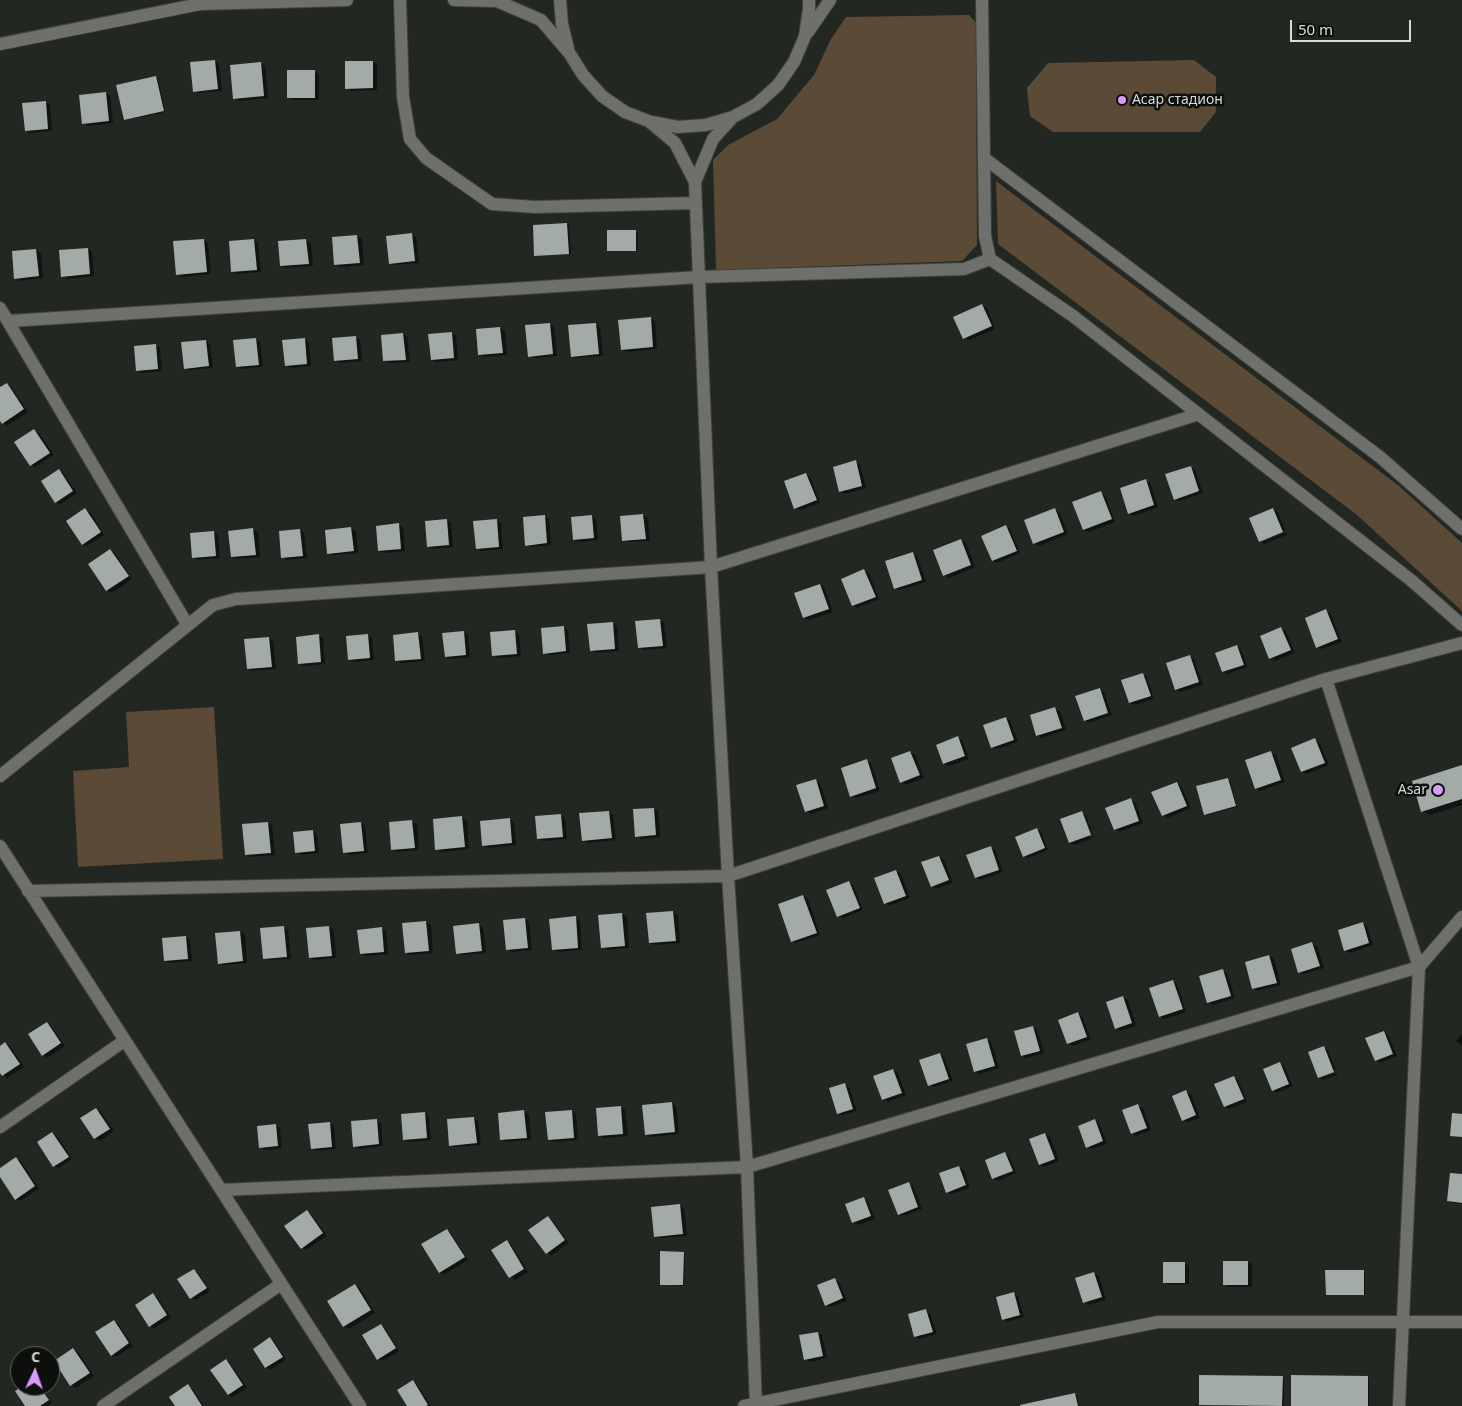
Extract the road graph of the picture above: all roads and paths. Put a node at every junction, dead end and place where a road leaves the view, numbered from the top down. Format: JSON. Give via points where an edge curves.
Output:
{"nodes":[{"id":1,"x":347,"y":0,"type":"edge"},
{"id":2,"x":400,"y":0,"type":"edge"},
{"id":3,"x":454,"y":0,"type":"edge"},
{"id":4,"x":560,"y":0,"type":"edge"},
{"id":5,"x":809,"y":0,"type":"edge"},
{"id":6,"x":830,"y":0,"type":"edge"},
{"id":7,"x":982,"y":0,"type":"edge"},
{"id":8,"x":499,"y":1,"type":"edge"},
{"id":9,"x":805,"y":36,"type":"junction"},
{"id":10,"x":0,"y":44,"type":"edge"},
{"id":11,"x":570,"y":54,"type":"junction"},
{"id":12,"x":733,"y":117,"type":"junction"},
{"id":13,"x":651,"y":122,"type":"junction"},
{"id":14,"x":984,"y":158,"type":"junction"},
{"id":15,"x":695,"y":182,"type":"junction"},
{"id":16,"x":696,"y":202,"type":"junction"},
{"id":17,"x":990,"y":258,"type":"junction"},
{"id":18,"x":700,"y":277,"type":"junction"},
{"id":19,"x":0,"y":308,"type":"edge"},
{"id":20,"x":8,"y":321,"type":"junction"},
{"id":21,"x":1199,"y":414,"type":"junction"},
{"id":22,"x":1462,"y":529,"type":"edge"},
{"id":23,"x":711,"y":567,"type":"junction"},
{"id":24,"x":188,"y":624,"type":"junction"},
{"id":25,"x":1462,"y":625,"type":"edge"},
{"id":26,"x":1462,"y":643,"type":"edge"},
{"id":27,"x":1326,"y":679,"type":"junction"},
{"id":28,"x":0,"y":776,"type":"edge"},
{"id":29,"x":0,"y":846,"type":"edge"},
{"id":30,"x":728,"y":876,"type":"junction"},
{"id":31,"x":28,"y":891,"type":"junction"},
{"id":32,"x":1462,"y":917,"type":"edge"},
{"id":33,"x":1419,"y":968,"type":"junction"},
{"id":34,"x":124,"y":1041,"type":"junction"},
{"id":35,"x":0,"y":1128,"type":"edge"},
{"id":36,"x":747,"y":1168,"type":"junction"},
{"id":37,"x":221,"y":1190,"type":"junction"},
{"id":38,"x":281,"y":1284,"type":"junction"},
{"id":39,"x":1404,"y":1321,"type":"junction"},
{"id":40,"x":1462,"y":1322,"type":"edge"},
{"id":41,"x":752,"y":1405,"type":"edge"},
{"id":42,"x":103,"y":1406,"type":"edge"},
{"id":43,"x":360,"y":1406,"type":"edge"},
{"id":44,"x":1399,"y":1406,"type":"edge"}],
"edges":[{"from":1,"to":10,"type":"street","via":[[200,4]]},
{"from":2,"to":16,"type":"street","via":[[403,97],[410,139],[426,158],[492,204],[535,207]]},
{"from":3,"to":8,"type":"street"},
{"from":4,"to":11,"type":"street"},
{"from":5,"to":9,"type":"street"},
{"from":6,"to":9,"type":"street"},
{"from":7,"to":14,"type":"street"},
{"from":8,"to":11,"type":"street","via":[[541,20]]},
{"from":9,"to":12,"type":"street","via":[[794,62],[778,85],[757,104]]},
{"from":11,"to":13,"type":"street","via":[[602,96],[625,112]]},
{"from":12,"to":13,"type":"street","via":[[706,125],[678,127]]},
{"from":12,"to":15,"type":"street","via":[[713,139]]},
{"from":13,"to":15,"type":"street","via":[[675,143]]},
{"from":14,"to":17,"type":"street","via":[[985,236]]},
{"from":14,"to":22,"type":"street","via":[[1380,456]]},
{"from":15,"to":16,"type":"street"},
{"from":16,"to":18,"type":"street"},
{"from":17,"to":18,"type":"street","via":[[964,268]]},
{"from":17,"to":21,"type":"street","via":[[1073,316]]},
{"from":18,"to":20,"type":"street"},
{"from":18,"to":23,"type":"street"},
{"from":19,"to":20,"type":"street"},
{"from":20,"to":24,"type":"street"},
{"from":21,"to":23,"type":"street"},
{"from":21,"to":25,"type":"street","via":[[1412,581]]},
{"from":23,"to":24,"type":"street","via":[[236,599],[212,605]]},
{"from":23,"to":30,"type":"street"},
{"from":24,"to":28,"type":"street"},
{"from":26,"to":27,"type":"street"},
{"from":27,"to":30,"type":"street"},
{"from":27,"to":33,"type":"street"},
{"from":29,"to":31,"type":"street"},
{"from":30,"to":31,"type":"street"},
{"from":30,"to":36,"type":"street"},
{"from":31,"to":34,"type":"street"},
{"from":32,"to":33,"type":"street"},
{"from":33,"to":36,"type":"street"},
{"from":33,"to":39,"type":"street"},
{"from":34,"to":35,"type":"street"},
{"from":34,"to":37,"type":"street"},
{"from":36,"to":37,"type":"street"},
{"from":36,"to":41,"type":"street"},
{"from":37,"to":38,"type":"street"},
{"from":38,"to":42,"type":"street"},
{"from":38,"to":43,"type":"street"},
{"from":39,"to":40,"type":"street"},
{"from":39,"to":41,"type":"street","via":[[1158,1322]]},
{"from":39,"to":44,"type":"street"}]}
